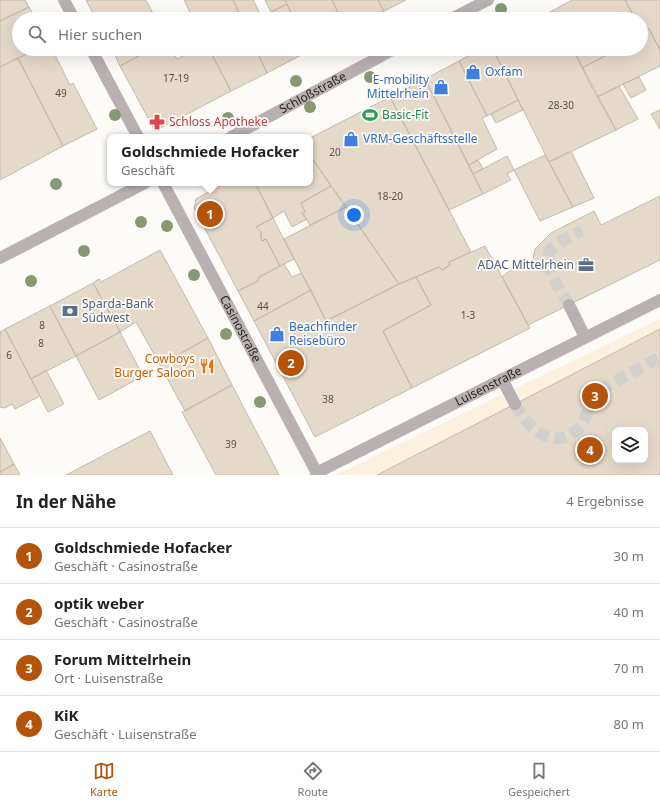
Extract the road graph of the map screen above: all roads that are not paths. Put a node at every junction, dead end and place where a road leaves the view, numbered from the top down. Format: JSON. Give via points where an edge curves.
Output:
{"nodes":[{"id":1,"x":64,"y":0,"type":"edge"},
{"id":2,"x":488,"y":0,"type":"edge"},
{"id":3,"x":70,"y":12,"type":"edge"},
{"id":4,"x":465,"y":12,"type":"edge"},
{"id":5,"x":94,"y":56,"type":"edge"},
{"id":6,"x":381,"y":56,"type":"edge"},
{"id":7,"x":136,"y":134,"type":"edge"},
{"id":8,"x":237,"y":134,"type":"edge"},
{"id":9,"x":139,"y":186,"type":"edge"},
{"id":10,"x":165,"y":186,"type":"edge"},
{"id":11,"x":0,"y":258,"type":"edge"},
{"id":12,"x":660,"y":300,"type":"edge"},
{"id":13,"x":569,"y":305,"type":"tunnel mouth"},
{"id":14,"x":585,"y":337,"type":"junction"},
{"id":15,"x":502,"y":379,"type":"junction"},
{"id":16,"x":515,"y":404,"type":"tunnel mouth"},
{"id":17,"x":317,"y":474,"type":"edge"}],
"edges":[{"from":1,"to":3,"type":"street"},
{"from":2,"to":4,"type":"street"},
{"from":5,"to":7,"type":"street"},
{"from":6,"to":8,"type":"street","name":"Schloßstraße"},
{"from":9,"to":11,"type":"street"},
{"from":10,"to":17,"type":"street","name":"Casinostraße"},
{"from":12,"to":14,"type":"street","name":"Luisenstraße"},
{"from":13,"to":14,"type":"street"},
{"from":14,"to":15,"type":"street","name":"Luisenstraße"},
{"from":15,"to":16,"type":"street"},
{"from":15,"to":17,"type":"street","name":"Luisenstraße"}]}
